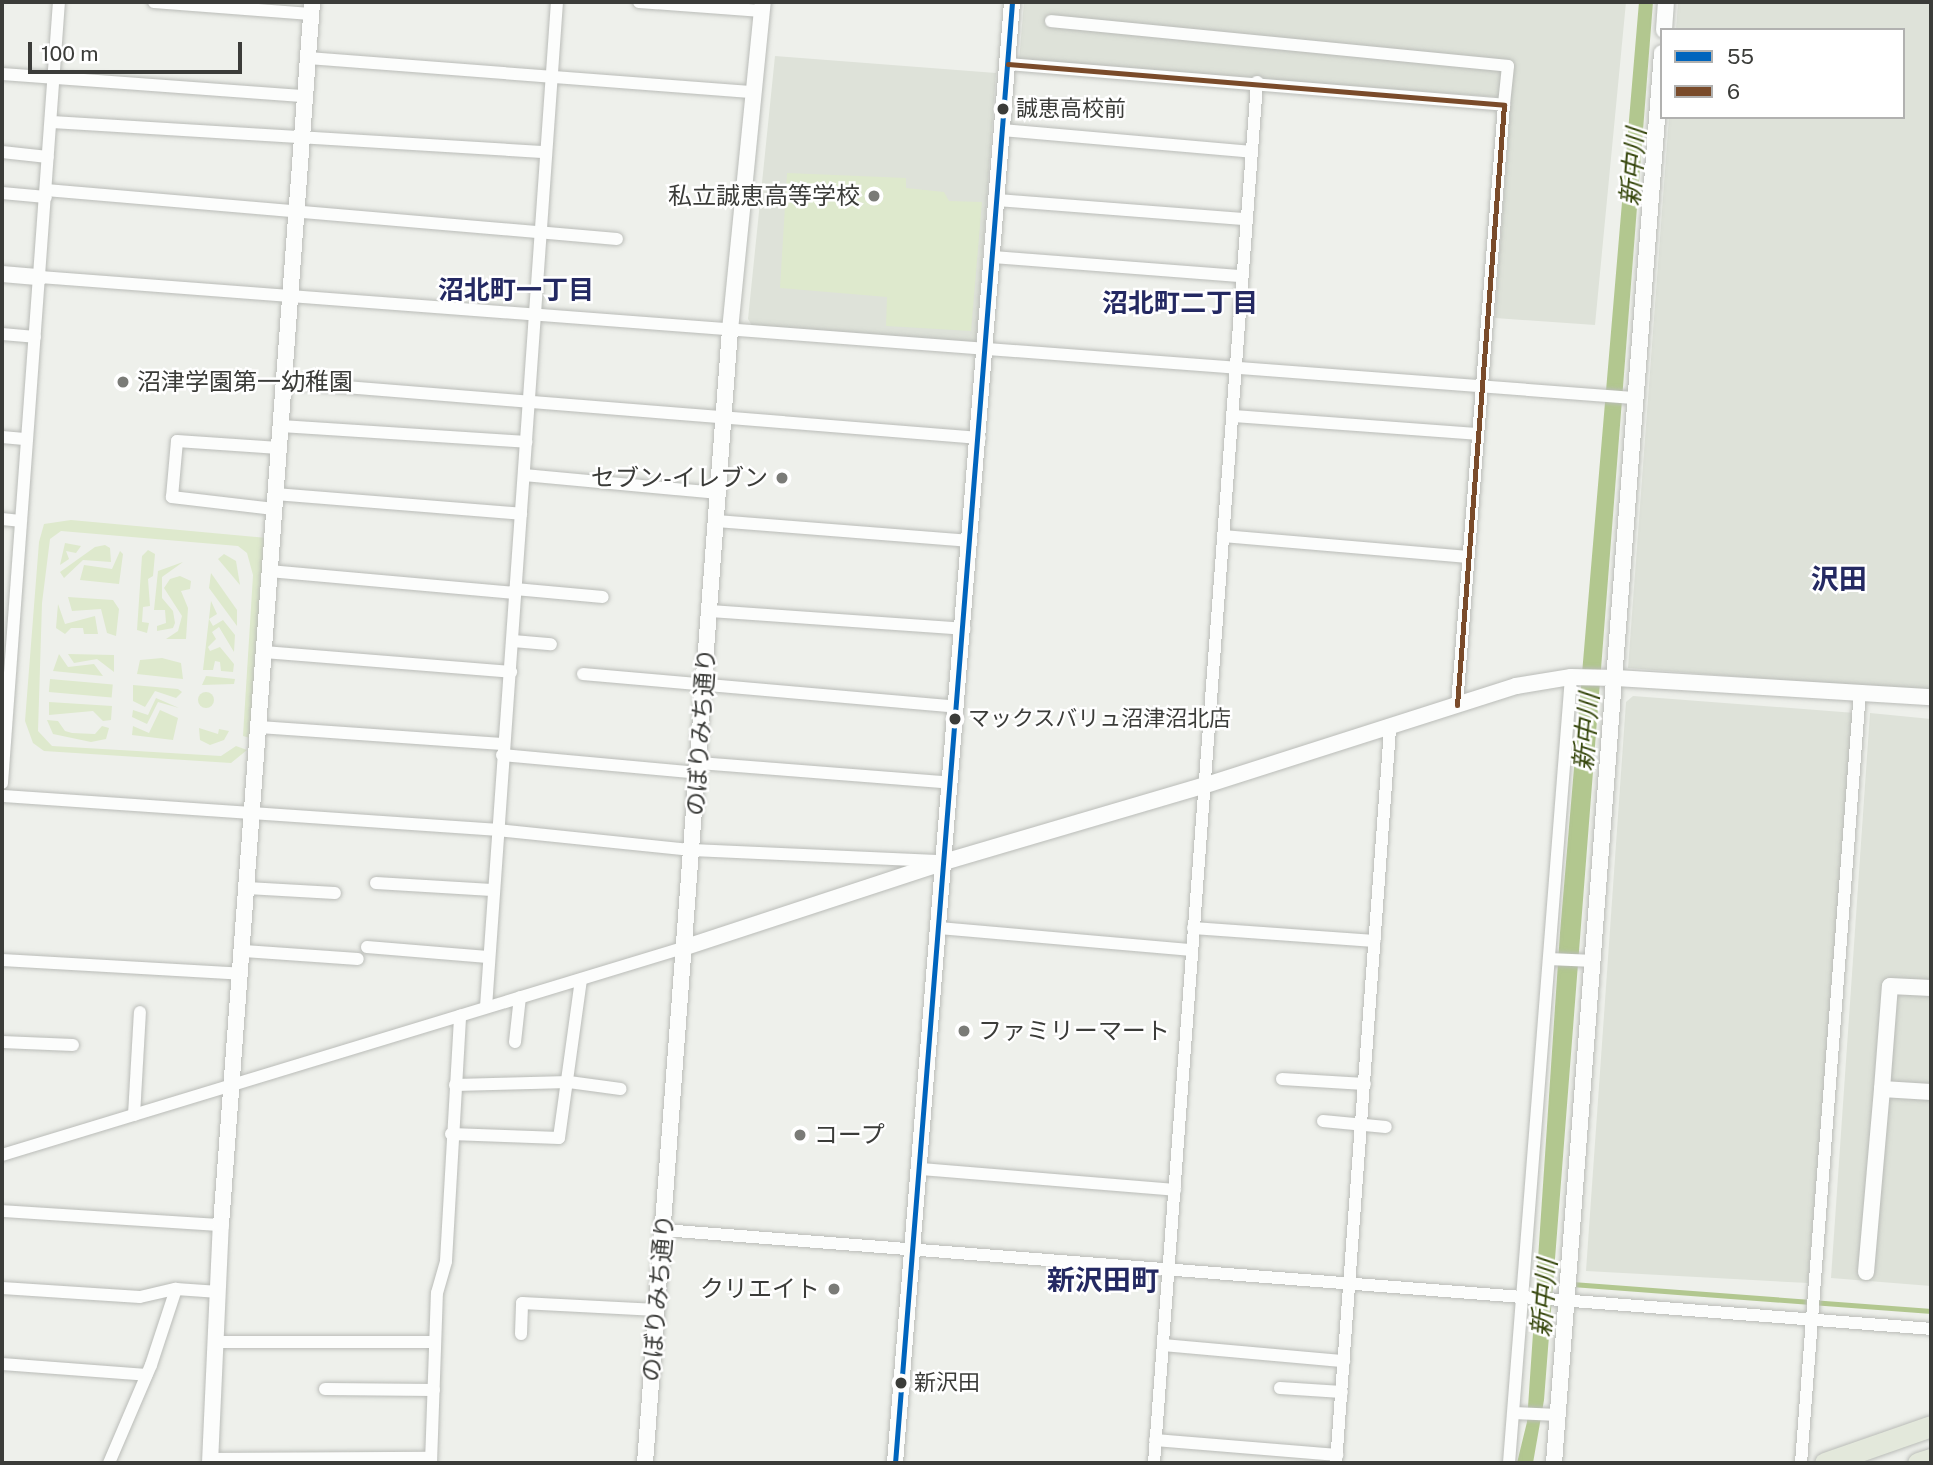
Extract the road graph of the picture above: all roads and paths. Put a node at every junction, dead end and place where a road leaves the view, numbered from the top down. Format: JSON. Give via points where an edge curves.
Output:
{"nodes":[{"id":1,"x":59,"y":2,"type":"edge"},
{"id":2,"x":154,"y":2,"type":"edge"},
{"id":3,"x":558,"y":2,"type":"edge"},
{"id":4,"x":639,"y":2,"type":"edge"},
{"id":5,"x":1012,"y":2,"type":"edge"},
{"id":6,"x":1666,"y":2,"type":"edge"},
{"id":7,"x":762,"y":6,"type":"edge"},
{"id":8,"x":312,"y":8,"type":"edge"},
{"id":9,"x":1051,"y":21,"type":"dead end"},
{"id":10,"x":1664,"y":28,"type":"edge"},
{"id":11,"x":308,"y":58,"type":"junction"},
{"id":12,"x":1008,"y":64,"type":"junction"},
{"id":13,"x":2,"y":74,"type":"edge"},
{"id":14,"x":54,"y":77,"type":"junction"},
{"id":15,"x":551,"y":77,"type":"junction"},
{"id":16,"x":1660,"y":77,"type":"edge"},
{"id":17,"x":1258,"y":82,"type":"junction"},
{"id":18,"x":754,"y":92,"type":"junction"},
{"id":19,"x":305,"y":96,"type":"junction"},
{"id":20,"x":1504,"y":105,"type":"junction"},
{"id":21,"x":51,"y":122,"type":"junction"},
{"id":22,"x":1002,"y":130,"type":"junction"},
{"id":23,"x":302,"y":134,"type":"junction"},
{"id":24,"x":2,"y":152,"type":"edge"},
{"id":25,"x":546,"y":152,"type":"junction"},
{"id":26,"x":1252,"y":152,"type":"junction"},
{"id":27,"x":48,"y":157,"type":"junction"},
{"id":28,"x":2,"y":193,"type":"edge"},
{"id":29,"x":46,"y":194,"type":"junction"},
{"id":30,"x":997,"y":200,"type":"junction"},
{"id":31,"x":296,"y":211,"type":"junction"},
{"id":32,"x":1246,"y":219,"type":"junction"},
{"id":33,"x":542,"y":234,"type":"junction"},
{"id":34,"x":617,"y":239,"type":"dead end"},
{"id":35,"x":993,"y":257,"type":"junction"},
{"id":36,"x":2,"y":274,"type":"edge"},
{"id":37,"x":1242,"y":276,"type":"junction"},
{"id":38,"x":40,"y":277,"type":"junction"},
{"id":39,"x":290,"y":296,"type":"junction"},
{"id":40,"x":537,"y":315,"type":"junction"},
{"id":41,"x":730,"y":330,"type":"junction"},
{"id":42,"x":2,"y":334,"type":"edge"},
{"id":43,"x":35,"y":337,"type":"junction"},
{"id":44,"x":988,"y":349,"type":"junction"},
{"id":45,"x":1236,"y":369,"type":"junction"},
{"id":46,"x":284,"y":382,"type":"junction"},
{"id":47,"x":1480,"y":386,"type":"junction"},
{"id":48,"x":1633,"y":398,"type":"junction"},
{"id":49,"x":529,"y":400,"type":"junction"},
{"id":50,"x":725,"y":415,"type":"junction"},
{"id":51,"x":1233,"y":416,"type":"junction"},
{"id":52,"x":281,"y":426,"type":"junction"},
{"id":53,"x":1477,"y":434,"type":"junction"},
{"id":54,"x":2,"y":438,"type":"edge"},
{"id":55,"x":980,"y":438,"type":"junction"},
{"id":56,"x":27,"y":439,"type":"junction"},
{"id":57,"x":526,"y":442,"type":"junction"},
{"id":58,"x":279,"y":448,"type":"junction"},
{"id":59,"x":524,"y":475,"type":"junction"},
{"id":60,"x":719,"y":493,"type":"junction"},
{"id":61,"x":275,"y":501,"type":"junction"},
{"id":62,"x":521,"y":514,"type":"junction"},
{"id":63,"x":2,"y":519,"type":"edge"},
{"id":64,"x":20,"y":520,"type":"junction"},
{"id":65,"x":716,"y":521,"type":"junction"},
{"id":66,"x":1223,"y":536,"type":"junction"},
{"id":67,"x":971,"y":541,"type":"junction"},
{"id":68,"x":1468,"y":557,"type":"junction"},
{"id":69,"x":270,"y":571,"type":"junction"},
{"id":70,"x":515,"y":591,"type":"junction"},
{"id":71,"x":8,"y":595,"type":"edge"},
{"id":72,"x":603,"y":597,"type":"dead end"},
{"id":73,"x":709,"y":611,"type":"junction"},
{"id":74,"x":964,"y":629,"type":"junction"},
{"id":75,"x":513,"y":641,"type":"junction"},
{"id":76,"x":551,"y":644,"type":"dead end"},
{"id":77,"x":264,"y":652,"type":"junction"},
{"id":78,"x":511,"y":672,"type":"junction"},
{"id":79,"x":583,"y":674,"type":"dead end"},
{"id":80,"x":1576,"y":677,"type":"junction"},
{"id":81,"x":1616,"y":678,"type":"junction"},
{"id":82,"x":705,"y":687,"type":"junction"},
{"id":83,"x":1860,"y":691,"type":"junction"},
{"id":84,"x":1931,"y":697,"type":"edge"},
{"id":85,"x":1457,"y":705,"type":"junction"},
{"id":86,"x":957,"y":707,"type":"junction"},
{"id":87,"x":4,"y":712,"type":"edge"},
{"id":88,"x":258,"y":727,"type":"junction"},
{"id":89,"x":1390,"y":729,"type":"junction"},
{"id":90,"x":503,"y":750,"type":"junction"},
{"id":91,"x":699,"y":768,"type":"junction"},
{"id":92,"x":2,"y":783,"type":"edge"},
{"id":93,"x":951,"y":783,"type":"junction"},
{"id":94,"x":1203,"y":786,"type":"junction"},
{"id":95,"x":2,"y":796,"type":"edge"},
{"id":96,"x":252,"y":813,"type":"junction"},
{"id":97,"x":497,"y":830,"type":"junction"},
{"id":98,"x":692,"y":850,"type":"junction"},
{"id":99,"x":944,"y":862,"type":"junction"},
{"id":100,"x":376,"y":883,"type":"dead end"},
{"id":101,"x":247,"y":888,"type":"junction"},
{"id":102,"x":492,"y":890,"type":"junction"},
{"id":103,"x":335,"y":893,"type":"dead end"},
{"id":104,"x":939,"y":928,"type":"junction"},
{"id":105,"x":1194,"y":928,"type":"junction"},
{"id":106,"x":1375,"y":941,"type":"junction"},
{"id":107,"x":367,"y":947,"type":"dead end"},
{"id":108,"x":686,"y":947,"type":"junction"},
{"id":109,"x":1192,"y":950,"type":"junction"},
{"id":110,"x":244,"y":951,"type":"junction"},
{"id":111,"x":488,"y":957,"type":"junction"},
{"id":112,"x":1549,"y":958,"type":"junction"},
{"id":113,"x":358,"y":959,"type":"dead end"},
{"id":114,"x":2,"y":960,"type":"edge"},
{"id":115,"x":1594,"y":961,"type":"junction"},
{"id":116,"x":242,"y":974,"type":"junction"},
{"id":117,"x":581,"y":979,"type":"junction"},
{"id":118,"x":1931,"y":988,"type":"edge"},
{"id":119,"x":520,"y":997,"type":"junction"},
{"id":120,"x":486,"y":1007,"type":"junction"},
{"id":121,"x":140,"y":1012,"type":"dead end"},
{"id":122,"x":460,"y":1015,"type":"junction"},
{"id":123,"x":2,"y":1042,"type":"edge"},
{"id":124,"x":515,"y":1042,"type":"dead end"},
{"id":125,"x":73,"y":1045,"type":"dead end"},
{"id":126,"x":1282,"y":1079,"type":"dead end"},
{"id":127,"x":569,"y":1082,"type":"junction"},
{"id":128,"x":1365,"y":1084,"type":"junction"},
{"id":129,"x":455,"y":1085,"type":"junction"},
{"id":130,"x":232,"y":1086,"type":"junction"},
{"id":131,"x":621,"y":1089,"type":"dead end"},
{"id":132,"x":1882,"y":1089,"type":"junction"},
{"id":133,"x":1931,"y":1092,"type":"edge"},
{"id":134,"x":134,"y":1115,"type":"junction"},
{"id":135,"x":1323,"y":1121,"type":"dead end"},
{"id":136,"x":1362,"y":1124,"type":"junction"},
{"id":137,"x":1386,"y":1127,"type":"dead end"},
{"id":138,"x":451,"y":1134,"type":"junction"},
{"id":139,"x":2,"y":1155,"type":"edge"},
{"id":140,"x":921,"y":1169,"type":"junction"},
{"id":141,"x":1175,"y":1190,"type":"junction"},
{"id":142,"x":2,"y":1211,"type":"edge"},
{"id":143,"x":221,"y":1225,"type":"junction"},
{"id":144,"x":663,"y":1230,"type":"junction"},
{"id":145,"x":915,"y":1251,"type":"junction"},
{"id":146,"x":1169,"y":1270,"type":"junction"},
{"id":147,"x":1866,"y":1272,"type":"dead end"},
{"id":148,"x":1350,"y":1284,"type":"junction"},
{"id":149,"x":2,"y":1288,"type":"edge"},
{"id":150,"x":176,"y":1289,"type":"junction"},
{"id":151,"x":219,"y":1292,"type":"junction"},
{"id":152,"x":1564,"y":1297,"type":"junction"},
{"id":153,"x":1523,"y":1298,"type":"junction"},
{"id":154,"x":657,"y":1310,"type":"junction"},
{"id":155,"x":1813,"y":1322,"type":"junction"},
{"id":156,"x":1931,"y":1329,"type":"edge"},
{"id":157,"x":521,"y":1334,"type":"dead end"},
{"id":158,"x":216,"y":1342,"type":"junction"},
{"id":159,"x":435,"y":1342,"type":"junction"},
{"id":160,"x":1163,"y":1345,"type":"junction"},
{"id":161,"x":1344,"y":1361,"type":"junction"},
{"id":162,"x":2,"y":1364,"type":"edge"},
{"id":163,"x":147,"y":1375,"type":"junction"},
{"id":164,"x":1280,"y":1388,"type":"dead end"},
{"id":165,"x":325,"y":1390,"type":"dead end"},
{"id":166,"x":434,"y":1390,"type":"junction"},
{"id":167,"x":1342,"y":1392,"type":"junction"},
{"id":168,"x":1519,"y":1413,"type":"junction"},
{"id":169,"x":1554,"y":1415,"type":"junction"},
{"id":170,"x":1931,"y":1426,"type":"edge"},
{"id":171,"x":1155,"y":1440,"type":"junction"},
{"id":172,"x":1931,"y":1458,"type":"edge"},
{"id":173,"x":1336,"y":1459,"type":"edge"},
{"id":174,"x":210,"y":1461,"type":"edge"},
{"id":175,"x":431,"y":1461,"type":"edge"},
{"id":176,"x":109,"y":1463,"type":"edge"},
{"id":177,"x":645,"y":1463,"type":"edge"},
{"id":178,"x":895,"y":1463,"type":"edge"},
{"id":179,"x":1154,"y":1463,"type":"edge"},
{"id":180,"x":1509,"y":1463,"type":"edge"},
{"id":181,"x":1554,"y":1463,"type":"edge"},
{"id":182,"x":1801,"y":1463,"type":"edge"},
{"id":183,"x":1825,"y":1463,"type":"edge"},
{"id":184,"x":1918,"y":1463,"type":"edge"}],
"edges":[{"from":1,"to":14,"type":"street"},
{"from":2,"to":8,"type":"street"},
{"from":3,"to":15,"type":"street"},
{"from":4,"to":7,"type":"street"},
{"from":5,"to":12,"type":"street"},
{"from":6,"to":10,"type":"street"},
{"from":7,"to":18,"type":"street","name":"のぼりみち通り"},
{"from":8,"to":11,"type":"street"},
{"from":9,"to":20,"type":"street","via":[[1508,66]]},
{"from":11,"to":15,"type":"street"},
{"from":11,"to":19,"type":"street"},
{"from":12,"to":17,"type":"street"},
{"from":12,"to":22,"type":"street"},
{"from":13,"to":14,"type":"street"},
{"from":14,"to":19,"type":"street"},
{"from":14,"to":21,"type":"street"},
{"from":15,"to":18,"type":"street"},
{"from":15,"to":25,"type":"street"},
{"from":16,"to":48,"type":"street"},
{"from":17,"to":20,"type":"street"},
{"from":17,"to":26,"type":"street"},
{"from":18,"to":41,"type":"street","name":"のぼりみち通り"},
{"from":19,"to":23,"type":"street"},
{"from":20,"to":47,"type":"street"},
{"from":21,"to":23,"type":"street","via":[[295,138]]},
{"from":21,"to":27,"type":"street"},
{"from":22,"to":26,"type":"street"},
{"from":22,"to":30,"type":"street"},
{"from":23,"to":25,"type":"street"},
{"from":23,"to":31,"type":"street"},
{"from":24,"to":27,"type":"street"},
{"from":25,"to":33,"type":"street"},
{"from":26,"to":32,"type":"street"},
{"from":27,"to":29,"type":"street"},
{"from":28,"to":29,"type":"street"},
{"from":29,"to":31,"type":"street"},
{"from":29,"to":38,"type":"street"},
{"from":30,"to":32,"type":"street"},
{"from":30,"to":35,"type":"street"},
{"from":31,"to":33,"type":"street"},
{"from":31,"to":39,"type":"street"},
{"from":32,"to":37,"type":"street"},
{"from":33,"to":34,"type":"street"},
{"from":33,"to":40,"type":"street"},
{"from":35,"to":37,"type":"street"},
{"from":35,"to":44,"type":"street"},
{"from":36,"to":38,"type":"street"},
{"from":37,"to":45,"type":"street"},
{"from":38,"to":39,"type":"street"},
{"from":38,"to":43,"type":"street"},
{"from":39,"to":40,"type":"street"},
{"from":39,"to":46,"type":"street"},
{"from":40,"to":41,"type":"street"},
{"from":40,"to":49,"type":"street"},
{"from":41,"to":44,"type":"street"},
{"from":41,"to":50,"type":"street","name":"のぼりみち通り"},
{"from":42,"to":43,"type":"street"},
{"from":43,"to":56,"type":"street"},
{"from":44,"to":45,"type":"street"},
{"from":44,"to":55,"type":"street"},
{"from":45,"to":47,"type":"street"},
{"from":45,"to":51,"type":"street"},
{"from":46,"to":49,"type":"street"},
{"from":46,"to":52,"type":"street"},
{"from":47,"to":48,"type":"street"},
{"from":47,"to":53,"type":"street"},
{"from":48,"to":81,"type":"street"},
{"from":49,"to":50,"type":"street"},
{"from":49,"to":57,"type":"street"},
{"from":50,"to":55,"type":"street"},
{"from":50,"to":60,"type":"street","name":"のぼりみち通り"},
{"from":51,"to":53,"type":"street"},
{"from":51,"to":66,"type":"street"},
{"from":52,"to":57,"type":"street"},
{"from":52,"to":58,"type":"street"},
{"from":53,"to":68,"type":"street"},
{"from":54,"to":56,"type":"street"},
{"from":55,"to":67,"type":"street"},
{"from":56,"to":64,"type":"street"},
{"from":57,"to":59,"type":"street"},
{"from":58,"to":61,"type":"street"},
{"from":58,"to":61,"type":"street","via":[[177,441],[172,497]]},
{"from":59,"to":60,"type":"street"},
{"from":59,"to":62,"type":"street"},
{"from":60,"to":65,"type":"street","name":"のぼりみち通り"},
{"from":61,"to":62,"type":"street"},
{"from":61,"to":69,"type":"street"},
{"from":62,"to":70,"type":"street"},
{"from":63,"to":64,"type":"street"},
{"from":64,"to":71,"type":"street"},
{"from":65,"to":67,"type":"street"},
{"from":65,"to":73,"type":"street","name":"のぼりみち通り"},
{"from":66,"to":68,"type":"street"},
{"from":66,"to":94,"type":"street"},
{"from":67,"to":74,"type":"street"},
{"from":68,"to":85,"type":"street"},
{"from":69,"to":70,"type":"street"},
{"from":69,"to":77,"type":"street"},
{"from":70,"to":72,"type":"street"},
{"from":70,"to":75,"type":"street"},
{"from":71,"to":87,"type":"street"},
{"from":73,"to":74,"type":"street"},
{"from":73,"to":82,"type":"street","name":"のぼりみち通り"},
{"from":74,"to":86,"type":"street"},
{"from":75,"to":76,"type":"street"},
{"from":75,"to":78,"type":"street"},
{"from":77,"to":78,"type":"street"},
{"from":77,"to":88,"type":"street"},
{"from":78,"to":90,"type":"street"},
{"from":79,"to":82,"type":"street"},
{"from":80,"to":81,"type":"street"},
{"from":80,"to":85,"type":"street","via":[[1516,686]]},
{"from":80,"to":112,"type":"street"},
{"from":81,"to":83,"type":"street"},
{"from":81,"to":115,"type":"street"},
{"from":82,"to":86,"type":"street"},
{"from":82,"to":91,"type":"street","name":"のぼりみち通り"},
{"from":83,"to":84,"type":"street"},
{"from":83,"to":155,"type":"street"},
{"from":85,"to":89,"type":"street"},
{"from":86,"to":93,"type":"street"},
{"from":87,"to":92,"type":"street"},
{"from":88,"to":90,"type":"street"},
{"from":88,"to":96,"type":"street"},
{"from":89,"to":94,"type":"street"},
{"from":89,"to":106,"type":"street"},
{"from":90,"to":91,"type":"street"},
{"from":90,"to":97,"type":"street"},
{"from":91,"to":93,"type":"street"},
{"from":91,"to":98,"type":"street","name":"のぼりみち通り"},
{"from":93,"to":99,"type":"street"},
{"from":94,"to":99,"type":"street"},
{"from":94,"to":105,"type":"street"},
{"from":95,"to":96,"type":"street"},
{"from":96,"to":97,"type":"street"},
{"from":96,"to":101,"type":"street"},
{"from":97,"to":98,"type":"street"},
{"from":97,"to":102,"type":"street"},
{"from":98,"to":99,"type":"street"},
{"from":98,"to":108,"type":"street","name":"のぼりみち通り"},
{"from":99,"to":104,"type":"street"},
{"from":99,"to":108,"type":"street"},
{"from":100,"to":102,"type":"street"},
{"from":101,"to":103,"type":"street"},
{"from":101,"to":110,"type":"street"},
{"from":102,"to":111,"type":"street"},
{"from":104,"to":109,"type":"street"},
{"from":104,"to":140,"type":"street"},
{"from":105,"to":106,"type":"street"},
{"from":105,"to":109,"type":"street"},
{"from":106,"to":128,"type":"street"},
{"from":107,"to":111,"type":"street"},
{"from":108,"to":117,"type":"street"},
{"from":108,"to":144,"type":"street","name":"のぼりみち通り"},
{"from":109,"to":141,"type":"street"},
{"from":110,"to":113,"type":"street"},
{"from":110,"to":116,"type":"street"},
{"from":111,"to":120,"type":"street"},
{"from":112,"to":115,"type":"street"},
{"from":112,"to":153,"type":"street"},
{"from":114,"to":116,"type":"street"},
{"from":115,"to":152,"type":"street"},
{"from":116,"to":130,"type":"street"},
{"from":117,"to":119,"type":"street"},
{"from":117,"to":127,"type":"street"},
{"from":118,"to":132,"type":"street","via":[[1890,986]]},
{"from":119,"to":120,"type":"street"},
{"from":119,"to":124,"type":"street"},
{"from":120,"to":122,"type":"street"},
{"from":121,"to":134,"type":"street"},
{"from":122,"to":129,"type":"street"},
{"from":122,"to":130,"type":"street"},
{"from":123,"to":125,"type":"street"},
{"from":126,"to":128,"type":"street"},
{"from":127,"to":129,"type":"street"},
{"from":127,"to":131,"type":"street"},
{"from":127,"to":138,"type":"street","via":[[559,1138]]},
{"from":128,"to":136,"type":"street"},
{"from":129,"to":138,"type":"street"},
{"from":130,"to":134,"type":"street"},
{"from":130,"to":143,"type":"street"},
{"from":132,"to":133,"type":"street"},
{"from":132,"to":147,"type":"street"},
{"from":134,"to":139,"type":"street"},
{"from":135,"to":136,"type":"street"},
{"from":136,"to":137,"type":"street"},
{"from":136,"to":148,"type":"street"},
{"from":138,"to":159,"type":"street","via":[[446,1261],[437,1293]]},
{"from":140,"to":141,"type":"street"},
{"from":140,"to":145,"type":"street"},
{"from":141,"to":146,"type":"street"},
{"from":142,"to":143,"type":"street"},
{"from":143,"to":151,"type":"street"},
{"from":144,"to":145,"type":"street"},
{"from":144,"to":154,"type":"street","name":"のぼりみち通り"},
{"from":145,"to":146,"type":"street"},
{"from":145,"to":178,"type":"street"},
{"from":146,"to":148,"type":"street"},
{"from":146,"to":160,"type":"street"},
{"from":148,"to":153,"type":"street"},
{"from":148,"to":161,"type":"street"},
{"from":149,"to":150,"type":"street","via":[[140,1297]]},
{"from":150,"to":151,"type":"street"},
{"from":150,"to":163,"type":"street"},
{"from":151,"to":158,"type":"street"},
{"from":152,"to":153,"type":"street"},
{"from":152,"to":155,"type":"street"},
{"from":152,"to":169,"type":"street"},
{"from":153,"to":168,"type":"street"},
{"from":154,"to":157,"type":"street","via":[[522,1303]]},
{"from":154,"to":177,"type":"street","name":"のぼりみち通り"},
{"from":155,"to":156,"type":"street"},
{"from":155,"to":182,"type":"street"},
{"from":158,"to":159,"type":"street"},
{"from":158,"to":174,"type":"street"},
{"from":159,"to":166,"type":"street"},
{"from":160,"to":161,"type":"street"},
{"from":160,"to":171,"type":"street"},
{"from":161,"to":167,"type":"street"},
{"from":162,"to":163,"type":"street"},
{"from":163,"to":176,"type":"street"},
{"from":164,"to":167,"type":"street"},
{"from":165,"to":166,"type":"street"},
{"from":166,"to":175,"type":"street"},
{"from":167,"to":173,"type":"street"},
{"from":168,"to":169,"type":"street"},
{"from":168,"to":180,"type":"street"},
{"from":169,"to":181,"type":"street"},
{"from":170,"to":183,"type":"highway"},
{"from":171,"to":173,"type":"street"},
{"from":171,"to":179,"type":"street"},
{"from":172,"to":184,"type":"highway"},
{"from":174,"to":175,"type":"street"}]}
